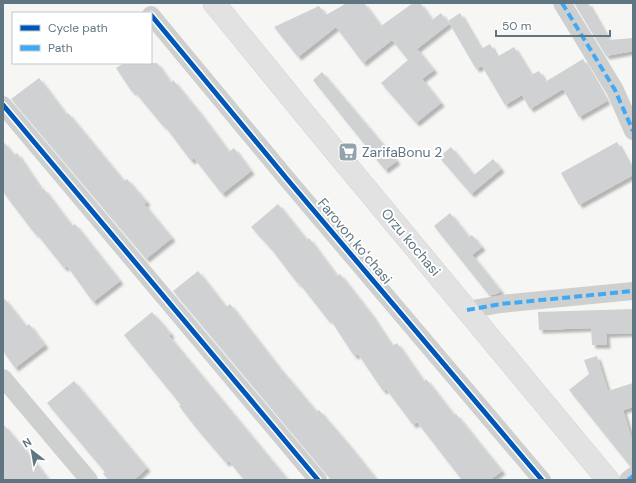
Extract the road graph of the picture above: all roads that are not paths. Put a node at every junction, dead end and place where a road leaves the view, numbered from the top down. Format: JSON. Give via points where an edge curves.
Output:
{"nodes":[{"id":1,"x":141,"y":3,"type":"edge"},
{"id":2,"x":214,"y":3,"type":"edge"},
{"id":3,"x":562,"y":3,"type":"edge"},
{"id":4,"x":148,"y":12,"type":"edge"},
{"id":5,"x":152,"y":16,"type":"edge"},
{"id":6,"x":3,"y":105,"type":"edge"},
{"id":7,"x":633,"y":131,"type":"edge"},
{"id":8,"x":633,"y":291,"type":"edge"},
{"id":9,"x":467,"y":310,"type":"junction"},
{"id":10,"x":3,"y":378,"type":"edge"},
{"id":11,"x":633,"y":476,"type":"edge"},
{"id":12,"x":88,"y":480,"type":"edge"},
{"id":13,"x":318,"y":480,"type":"edge"},
{"id":14,"x":542,"y":480,"type":"edge"},
{"id":15,"x":608,"y":480,"type":"edge"},
{"id":16,"x":628,"y":480,"type":"edge"}],
"edges":[{"from":1,"to":4,"type":"street","name":"Farovon koʻchasi"},
{"from":2,"to":9,"type":"main road","name":"Orzu kochasi"},
{"from":3,"to":7,"type":"street","via":[[615,90]]},
{"from":5,"to":14,"type":"street","name":"Farovon koʻchasi"},
{"from":6,"to":13,"type":"street"},
{"from":8,"to":9,"type":"street","via":[[501,304]]},
{"from":9,"to":15,"type":"main road","name":"Orzu kochasi"},
{"from":10,"to":12,"type":"street"},
{"from":11,"to":16,"type":"street"}]}
